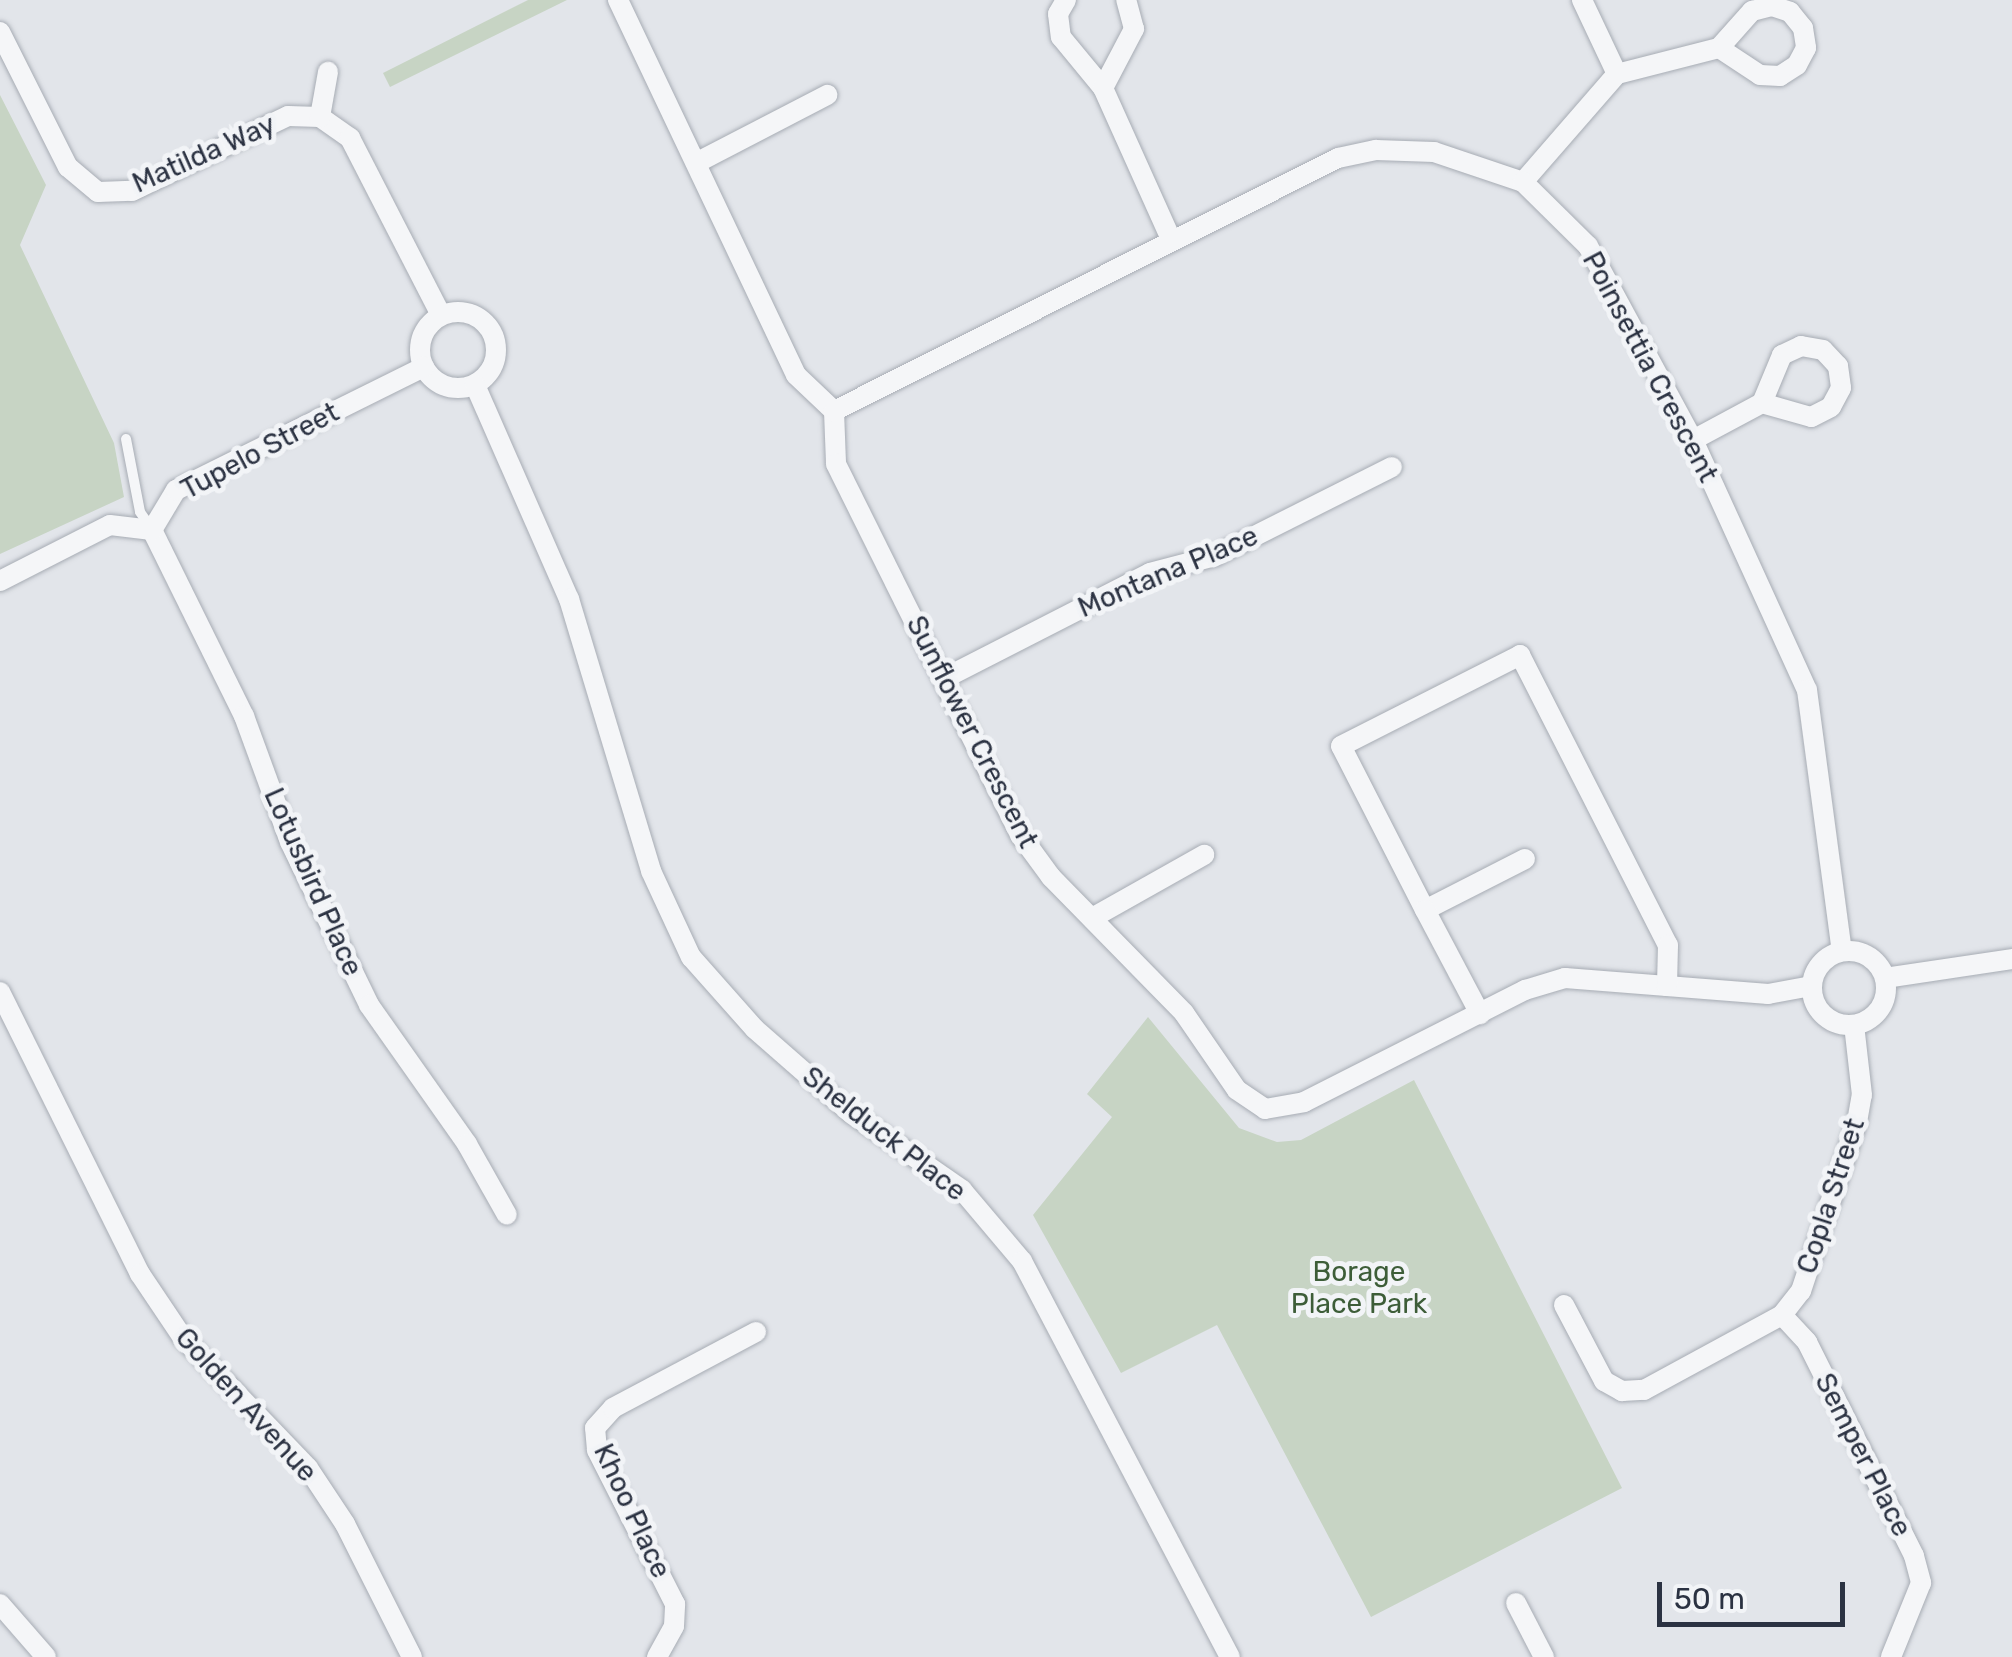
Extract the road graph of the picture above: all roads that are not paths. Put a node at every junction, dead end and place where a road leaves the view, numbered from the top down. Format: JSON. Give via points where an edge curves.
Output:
{"nodes":[{"id":1,"x":618,"y":0,"type":"edge"},
{"id":2,"x":1066,"y":0,"type":"edge"},
{"id":3,"x":1126,"y":0,"type":"edge"},
{"id":4,"x":1582,"y":0,"type":"edge"},
{"id":5,"x":0,"y":32,"type":"edge"},
{"id":6,"x":1719,"y":48,"type":"dead end"},
{"id":7,"x":328,"y":72,"type":"dead end"},
{"id":8,"x":1617,"y":74,"type":"junction"},
{"id":9,"x":1103,"y":88,"type":"junction"},
{"id":10,"x":827,"y":95,"type":"dead end"},
{"id":11,"x":320,"y":117,"type":"junction"},
{"id":12,"x":696,"y":163,"type":"junction"},
{"id":13,"x":1523,"y":182,"type":"junction"},
{"id":14,"x":1170,"y":237,"type":"junction"},
{"id":15,"x":442,"y":315,"type":"junction"},
{"id":16,"x":424,"y":366,"type":"junction"},
{"id":17,"x":475,"y":384,"type":"junction"},
{"id":18,"x":1762,"y":403,"type":"dead end"},
{"id":19,"x":834,"y":410,"type":"junction"},
{"id":20,"x":126,"y":439,"type":"dead end"},
{"id":21,"x":1693,"y":440,"type":"junction"},
{"id":22,"x":1392,"y":467,"type":"dead end"},
{"id":23,"x":152,"y":530,"type":"junction"},
{"id":24,"x":0,"y":581,"type":"edge"},
{"id":25,"x":945,"y":678,"type":"junction"},
{"id":26,"x":1204,"y":855,"type":"dead end"},
{"id":27,"x":1525,"y":859,"type":"dead end"},
{"id":28,"x":1425,"y":910,"type":"junction"},
{"id":29,"x":1092,"y":918,"type":"junction"},
{"id":30,"x":1842,"y":951,"type":"junction"},
{"id":31,"x":2012,"y":959,"type":"edge"},
{"id":32,"x":1886,"y":978,"type":"junction"},
{"id":33,"x":1667,"y":986,"type":"junction"},
{"id":34,"x":1811,"y":986,"type":"junction"},
{"id":35,"x":0,"y":992,"type":"edge"},
{"id":36,"x":1480,"y":1014,"type":"junction"},
{"id":37,"x":1854,"y":1026,"type":"junction"},
{"id":38,"x":507,"y":1215,"type":"dead end"},
{"id":39,"x":1564,"y":1305,"type":"dead end"},
{"id":40,"x":1782,"y":1315,"type":"junction"},
{"id":41,"x":756,"y":1332,"type":"dead end"},
{"id":42,"x":1516,"y":1603,"type":"dead end"},
{"id":43,"x":0,"y":1604,"type":"edge"},
{"id":44,"x":46,"y":1657,"type":"edge"},
{"id":45,"x":412,"y":1657,"type":"edge"},
{"id":46,"x":657,"y":1657,"type":"edge"},
{"id":47,"x":1230,"y":1657,"type":"edge"},
{"id":48,"x":1544,"y":1657,"type":"edge"},
{"id":49,"x":1892,"y":1657,"type":"edge"}],
"edges":[{"from":1,"to":12,"type":"street"},
{"from":2,"to":9,"type":"street","via":[[1058,14],[1061,37]]},
{"from":3,"to":9,"type":"street","via":[[1134,29]]},
{"from":4,"to":8,"type":"street"},
{"from":5,"to":11,"type":"street","name":"Matilda Way","via":[[68,167],[98,192],[132,190],[288,116]]},
{"from":6,"to":8,"type":"street"},
{"from":7,"to":11,"type":"street"},
{"from":8,"to":13,"type":"street"},
{"from":9,"to":14,"type":"street"},
{"from":10,"to":12,"type":"street"},
{"from":11,"to":15,"type":"street","via":[[350,138]]},
{"from":12,"to":19,"type":"street","via":[[796,375]]},
{"from":13,"to":14,"type":"street","name":"Poinsettia Crescent","via":[[1434,152],[1376,150],[1338,158]]},
{"from":13,"to":21,"type":"street","name":"Poinsettia Crescent","via":[[1588,246]]},
{"from":14,"to":19,"type":"street","name":"Poinsettia Crescent"},
{"from":15,"to":16,"type":"street","via":[[420,343]]},
{"from":15,"to":17,"type":"street","via":[[476,316],[493,333],[496,356]]},
{"from":16,"to":17,"type":"street","via":[[451,388]]},
{"from":16,"to":23,"type":"street","name":"Tupelo Street","via":[[176,490]]},
{"from":17,"to":47,"type":"street","name":"Shelduck Place","via":[[569,599],[651,870],[690,957],[755,1029],[851,1113],[962,1190],[1022,1260]]},
{"from":18,"to":21,"type":"street"},
{"from":19,"to":25,"type":"street","name":"Sunflower Crescent","via":[[836,464]]},
{"from":20,"to":23,"type":"lane","via":[[140,512]]},
{"from":21,"to":30,"type":"street","name":"Poinsettia Crescent","via":[[1808,690]]},
{"from":22,"to":25,"type":"street","name":"Montana Place","via":[[1215,556],[1150,574]]},
{"from":23,"to":24,"type":"street","via":[[110,525]]},
{"from":23,"to":38,"type":"street","name":"Lotusbird Place","via":[[244,716],[290,842],[369,1004],[467,1144]]},
{"from":25,"to":29,"type":"street","name":"Sunflower Crescent","via":[[1020,836]]},
{"from":26,"to":29,"type":"street"},
{"from":27,"to":28,"type":"street"},
{"from":28,"to":33,"type":"street","via":[[1341,746],[1520,655],[1668,945]]},
{"from":28,"to":36,"type":"street"},
{"from":29,"to":36,"type":"street","name":"Sunflower Crescent","via":[[1184,1012],[1238,1090],[1265,1109],[1304,1102]]},
{"from":30,"to":32,"type":"street","via":[[1869,956]]},
{"from":30,"to":34,"type":"street","via":[[1820,963]]},
{"from":31,"to":32,"type":"street"},
{"from":32,"to":37,"type":"street","via":[[1883,1005]]},
{"from":33,"to":34,"type":"street","name":"Sunflower Crescent","via":[[1768,994]]},
{"from":33,"to":36,"type":"street","name":"Sunflower Crescent","via":[[1565,978]]},
{"from":34,"to":37,"type":"street","via":[[1826,1019]]},
{"from":35,"to":45,"type":"street","name":"Golden Avenue","via":[[140,1274],[182,1338],[308,1468],[345,1524]]},
{"from":37,"to":40,"type":"street","name":"Copla Street","via":[[1862,1095],[1857,1122],[1801,1291]]},
{"from":39,"to":40,"type":"street","via":[[1604,1381],[1622,1391],[1644,1390]]},
{"from":40,"to":49,"type":"street","name":"Semper Place","via":[[1806,1342],[1914,1556],[1921,1583]]},
{"from":41,"to":46,"type":"street","name":"Khoo Place","via":[[612,1408],[595,1428],[597,1450],[675,1604],[674,1626]]},
{"from":42,"to":48,"type":"street"},
{"from":43,"to":44,"type":"street"}]}
